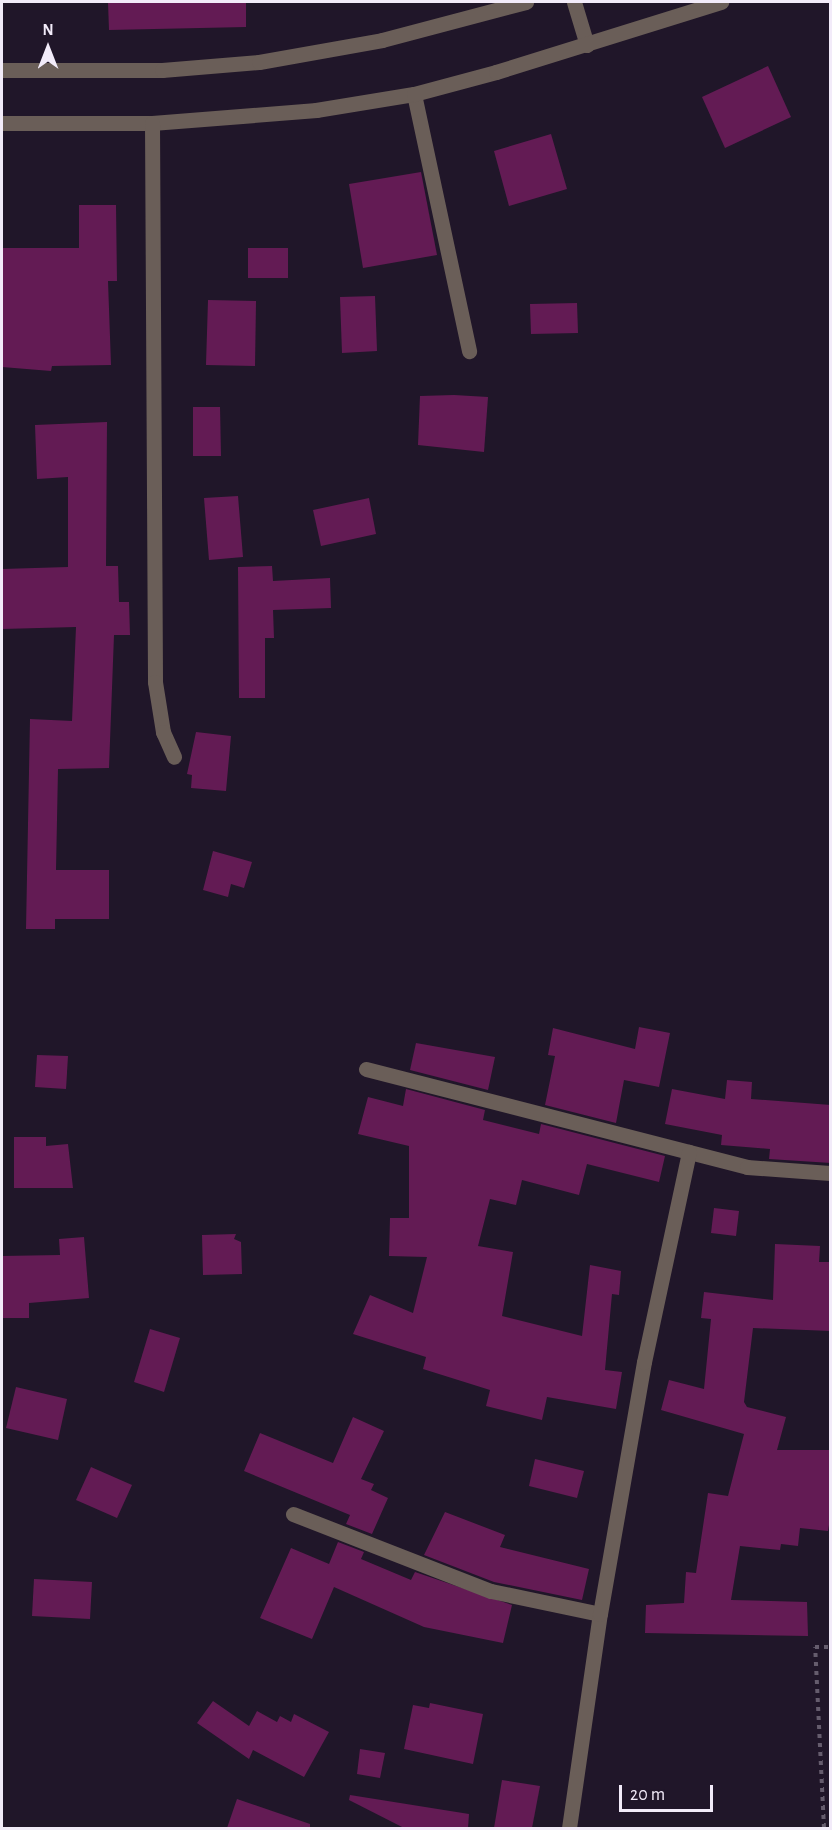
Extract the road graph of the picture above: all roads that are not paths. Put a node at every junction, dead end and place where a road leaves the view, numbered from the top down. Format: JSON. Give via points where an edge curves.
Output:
{"nodes":[{"id":1,"x":526,"y":2,"type":"edge"},
{"id":2,"x":574,"y":2,"type":"edge"},
{"id":3,"x":721,"y":2,"type":"edge"},
{"id":4,"x":587,"y":45,"type":"junction"},
{"id":5,"x":2,"y":70,"type":"edge"},
{"id":6,"x":414,"y":93,"type":"junction"},
{"id":7,"x":2,"y":123,"type":"edge"},
{"id":8,"x":152,"y":123,"type":"junction"},
{"id":9,"x":470,"y":351,"type":"dead end"},
{"id":10,"x":174,"y":758,"type":"dead end"},
{"id":11,"x":366,"y":1069,"type":"dead end"},
{"id":12,"x":689,"y":1152,"type":"junction"},
{"id":13,"x":831,"y":1173,"type":"edge"},
{"id":14,"x":293,"y":1514,"type":"dead end"},
{"id":15,"x":600,"y":1614,"type":"junction"},
{"id":16,"x":569,"y":1828,"type":"edge"}],
"edges":[{"from":1,"to":5,"type":"street","via":[[382,40],[259,62],[162,70]]},
{"from":2,"to":4,"type":"street"},
{"from":3,"to":4,"type":"street"},
{"from":4,"to":6,"type":"street"},
{"from":6,"to":8,"type":"street","via":[[316,110]]},
{"from":6,"to":9,"type":"street"},
{"from":7,"to":8,"type":"street"},
{"from":8,"to":10,"type":"street","via":[[155,682],[163,732]]},
{"from":11,"to":12,"type":"street"},
{"from":12,"to":13,"type":"street","via":[[747,1167]]},
{"from":12,"to":15,"type":"street","via":[[644,1362]]},
{"from":14,"to":15,"type":"street","via":[[491,1591]]},
{"from":15,"to":16,"type":"street"}]}
